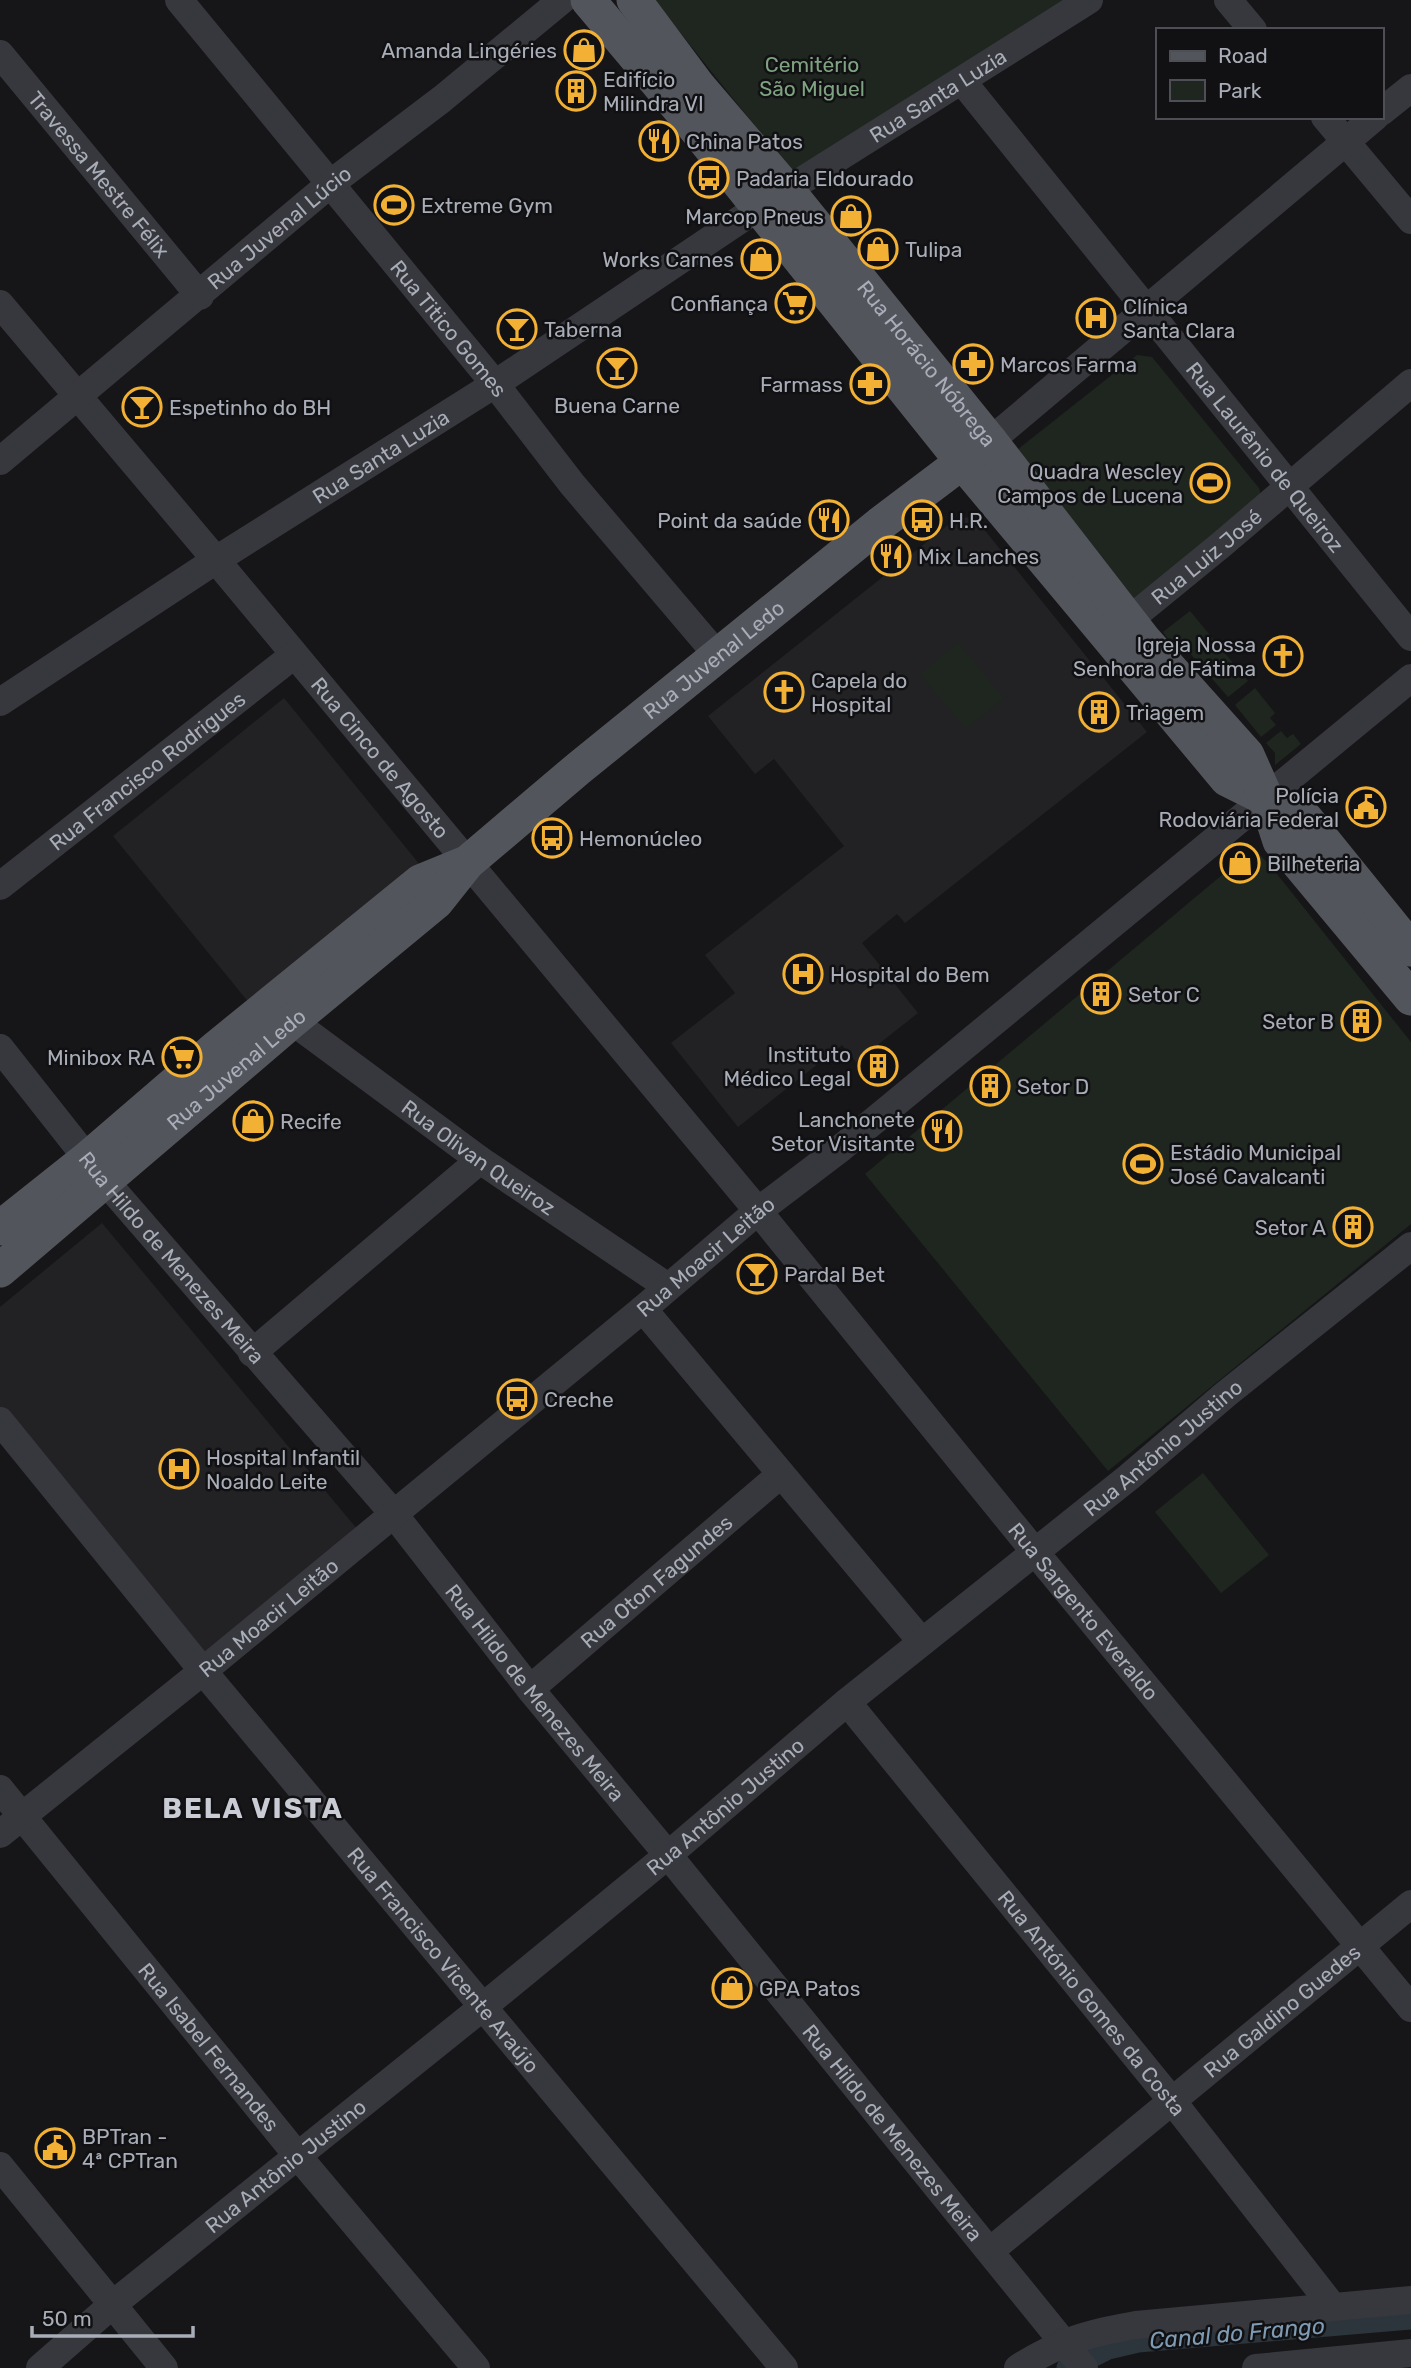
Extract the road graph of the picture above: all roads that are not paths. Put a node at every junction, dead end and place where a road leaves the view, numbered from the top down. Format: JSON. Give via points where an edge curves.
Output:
{"nodes":[{"id":1,"x":180,"y":0,"type":"edge"},
{"id":2,"x":562,"y":0,"type":"edge"},
{"id":3,"x":588,"y":0,"type":"edge"},
{"id":4,"x":634,"y":0,"type":"edge"},
{"id":5,"x":1089,"y":0,"type":"edge"},
{"id":6,"x":1228,"y":0,"type":"edge"},
{"id":7,"x":1251,"y":28,"type":"edge"},
{"id":8,"x":0,"y":54,"type":"edge"},
{"id":9,"x":961,"y":81,"type":"junction"},
{"id":10,"x":1411,"y":88,"type":"edge"},
{"id":11,"x":1383,"y":110,"type":"edge"},
{"id":12,"x":1327,"y":119,"type":"edge"},
{"id":13,"x":1373,"y":119,"type":"edge"},
{"id":14,"x":1345,"y":142,"type":"junction"},
{"id":15,"x":330,"y":184,"type":"junction"},
{"id":16,"x":773,"y":199,"type":"junction"},
{"id":17,"x":1411,"y":220,"type":"edge"},
{"id":18,"x":200,"y":296,"type":"junction"},
{"id":19,"x":0,"y":304,"type":"edge"},
{"id":20,"x":1145,"y":309,"type":"junction"},
{"id":21,"x":1411,"y":383,"type":"edge"},
{"id":22,"x":495,"y":384,"type":"junction"},
{"id":23,"x":77,"y":398,"type":"junction"},
{"id":24,"x":971,"y":457,"type":"junction"},
{"id":25,"x":0,"y":461,"type":"edge"},
{"id":26,"x":1289,"y":486,"type":"junction"},
{"id":27,"x":216,"y":559,"type":"junction"},
{"id":28,"x":1129,"y":620,"type":"junction"},
{"id":29,"x":1411,"y":637,"type":"edge"},
{"id":30,"x":295,"y":655,"type":"junction"},
{"id":31,"x":719,"y":657,"type":"junction"},
{"id":32,"x":1411,"y":678,"type":"edge"},
{"id":33,"x":0,"y":702,"type":"edge"},
{"id":34,"x":1266,"y":798,"type":"junction"},
{"id":35,"x":467,"y":863,"type":"junction"},
{"id":36,"x":0,"y":886,"type":"edge"},
{"id":37,"x":1411,"y":949,"type":"edge"},
{"id":38,"x":1411,"y":998,"type":"edge"},
{"id":39,"x":292,"y":1021,"type":"junction"},
{"id":40,"x":0,"y":1048,"type":"edge"},
{"id":41,"x":480,"y":1160,"type":"junction"},
{"id":42,"x":97,"y":1170,"type":"junction"},
{"id":43,"x":758,"y":1211,"type":"junction"},
{"id":44,"x":0,"y":1228,"type":"edge"},
{"id":45,"x":1411,"y":1246,"type":"edge"},
{"id":46,"x":0,"y":1270,"type":"edge"},
{"id":47,"x":668,"y":1287,"type":"junction"},
{"id":48,"x":643,"y":1309,"type":"junction"},
{"id":49,"x":252,"y":1353,"type":"junction"},
{"id":50,"x":0,"y":1421,"type":"edge"},
{"id":51,"x":780,"y":1474,"type":"junction"},
{"id":52,"x":393,"y":1513,"type":"junction"},
{"id":53,"x":1035,"y":1552,"type":"junction"},
{"id":54,"x":922,"y":1642,"type":"junction"},
{"id":55,"x":203,"y":1671,"type":"junction"},
{"id":56,"x":530,"y":1689,"type":"junction"},
{"id":57,"x":847,"y":1702,"type":"junction"},
{"id":58,"x":0,"y":1789,"type":"edge"},
{"id":59,"x":22,"y":1816,"type":"junction"},
{"id":60,"x":0,"y":1834,"type":"edge"},
{"id":61,"x":668,"y":1854,"type":"junction"},
{"id":62,"x":1411,"y":1904,"type":"edge"},
{"id":63,"x":1359,"y":1946,"type":"junction"},
{"id":64,"x":484,"y":2006,"type":"junction"},
{"id":65,"x":1411,"y":2008,"type":"edge"},
{"id":66,"x":1173,"y":2102,"type":"junction"},
{"id":67,"x":297,"y":2155,"type":"junction"},
{"id":68,"x":0,"y":2166,"type":"edge"},
{"id":69,"x":990,"y":2251,"type":"junction"},
{"id":70,"x":1411,"y":2300,"type":"edge"},
{"id":71,"x":112,"y":2305,"type":"junction"},
{"id":72,"x":1333,"y":2307,"type":"junction"},
{"id":73,"x":1063,"y":2343,"type":"junction"},
{"id":74,"x":1402,"y":2359,"type":"edge"},
{"id":75,"x":40,"y":2368,"type":"edge"},
{"id":76,"x":164,"y":2368,"type":"edge"},
{"id":77,"x":475,"y":2368,"type":"edge"},
{"id":78,"x":784,"y":2368,"type":"edge"},
{"id":79,"x":1018,"y":2368,"type":"edge"},
{"id":80,"x":1084,"y":2368,"type":"edge"},
{"id":81,"x":1256,"y":2368,"type":"edge"}],
"edges":[{"from":1,"to":15,"type":"street","name":"Rua Titico Gomes"},
{"from":2,"to":15,"type":"street","name":"Rua Juvenal Lúcio"},
{"from":3,"to":16,"type":"main road","name":"Rua Horácio Nóbrega"},
{"from":4,"to":16,"type":"main road","name":"Rua Horácio Nóbrega"},
{"from":5,"to":9,"type":"street","name":"Rua Santa Luzia"},
{"from":6,"to":7,"type":"street"},
{"from":8,"to":18,"type":"street","name":"Travessa Mestre Félix"},
{"from":9,"to":16,"type":"street","name":"Rua Santa Luzia"},
{"from":9,"to":20,"type":"street","name":"Rua Laurênio de Queiroz"},
{"from":10,"to":11,"type":"street"},
{"from":12,"to":14,"type":"street"},
{"from":13,"to":14,"type":"street"},
{"from":14,"to":17,"type":"street"},
{"from":14,"to":20,"type":"street"},
{"from":15,"to":18,"type":"street","name":"Rua Juvenal Lúcio"},
{"from":15,"to":22,"type":"street","name":"Rua Titico Gomes"},
{"from":16,"to":22,"type":"street","name":"Rua Santa Luzia"},
{"from":16,"to":24,"type":"main road","name":"Rua Horácio Nóbrega"},
{"from":18,"to":23,"type":"street","name":"Rua Juvenal Lúcio"},
{"from":19,"to":23,"type":"street","name":"Rua Cinco de Agosto"},
{"from":20,"to":24,"type":"street"},
{"from":20,"to":26,"type":"street","name":"Rua Laurênio de Queiroz"},
{"from":21,"to":26,"type":"street","name":"Rua Luiz José"},
{"from":22,"to":27,"type":"street","name":"Rua Santa Luzia"},
{"from":22,"to":31,"type":"street","name":"Rua Titico Gomes","via":[[572,484]]},
{"from":23,"to":25,"type":"street","name":"Rua Juvenal Lúcio"},
{"from":23,"to":27,"type":"street","name":"Rua Cinco de Agosto"},
{"from":24,"to":28,"type":"main road","name":"Rua Horácio Nóbrega"},
{"from":24,"to":31,"type":"main road","name":"Rua Juvenal Ledo","via":[[829,564]]},
{"from":24,"to":34,"type":"main road","name":"Rua Horácio Nóbrega","via":[[1227,779]]},
{"from":26,"to":28,"type":"street","name":"Rua Luiz José"},
{"from":26,"to":29,"type":"street","name":"Rua Laurênio de Queiroz"},
{"from":27,"to":30,"type":"street","name":"Rua Cinco de Agosto"},
{"from":27,"to":33,"type":"street","name":"Rua Santa Luzia"},
{"from":28,"to":34,"type":"main road","name":"Rua Horácio Nóbrega","via":[[1247,755]]},
{"from":30,"to":35,"type":"street","name":"Rua Cinco de Agosto"},
{"from":30,"to":36,"type":"street","name":"Rua Francisco Rodrigues"},
{"from":31,"to":35,"type":"main road","name":"Rua Juvenal Ledo"},
{"from":32,"to":34,"type":"street","name":"Rua Moacir Leitão"},
{"from":34,"to":37,"type":"main road","name":"Rua Horácio Nóbrega","via":[[1305,818]]},
{"from":34,"to":38,"type":"main road","name":"Rua Horácio Nóbrega","via":[[1280,841]]},
{"from":34,"to":43,"type":"street","name":"Rua Moacir Leitão"},
{"from":35,"to":39,"type":"main road","name":"Rua Juvenal Ledo","via":[[436,902]]},
{"from":35,"to":42,"type":"main road","name":"Rua Juvenal Ledo","via":[[419,882],[216,1048]]},
{"from":35,"to":43,"type":"street","name":"Rua Cinco de Agosto"},
{"from":39,"to":41,"type":"street","name":"Rua Olivan Queiroz"},
{"from":39,"to":42,"type":"main road","name":"Rua Juvenal Ledo"},
{"from":40,"to":42,"type":"street","name":"Rua Hildo de Menezes Meira"},
{"from":41,"to":47,"type":"street","name":"Rua Olivan Queiroz"},
{"from":41,"to":49,"type":"street"},
{"from":42,"to":44,"type":"main road","name":"Rua Juvenal Ledo"},
{"from":42,"to":46,"type":"main road","name":"Rua Juvenal Ledo"},
{"from":42,"to":49,"type":"street","name":"Rua Hildo de Menezes Meira"},
{"from":43,"to":47,"type":"street","name":"Rua Moacir Leitão"},
{"from":43,"to":53,"type":"street","name":"Rua Sargento Everaldo"},
{"from":45,"to":53,"type":"street","name":"Rua Antônio Justino"},
{"from":47,"to":48,"type":"street","name":"Rua Moacir Leitão"},
{"from":48,"to":51,"type":"street"},
{"from":48,"to":52,"type":"street","name":"Rua Moacir Leitão"},
{"from":49,"to":52,"type":"street","name":"Rua Hildo de Menezes Meira"},
{"from":50,"to":55,"type":"street","name":"Rua Francisco Vicente Araújo"},
{"from":51,"to":54,"type":"street"},
{"from":51,"to":56,"type":"street","name":"Rua Oton Fagundes"},
{"from":52,"to":55,"type":"street","name":"Rua Moacir Leitão"},
{"from":52,"to":56,"type":"street","name":"Rua Hildo de Menezes Meira"},
{"from":53,"to":54,"type":"street","name":"Rua Antônio Justino"},
{"from":53,"to":63,"type":"street","name":"Rua Sargento Everaldo"},
{"from":54,"to":57,"type":"street","name":"Rua Antônio Justino"},
{"from":55,"to":59,"type":"street","name":"Rua Moacir Leitão"},
{"from":55,"to":64,"type":"street","name":"Rua Francisco Vicente Araújo"},
{"from":56,"to":61,"type":"street","name":"Rua Hildo de Menezes Meira"},
{"from":57,"to":61,"type":"street","name":"Rua Antônio Justino"},
{"from":57,"to":66,"type":"street","name":"Rua António Gomes da Costa"},
{"from":58,"to":59,"type":"street","name":"Rua Isabel Fernandes"},
{"from":59,"to":60,"type":"street","name":"Rua Moacir Leitão"},
{"from":59,"to":67,"type":"street","name":"Rua Isabel Fernandes"},
{"from":61,"to":64,"type":"street","name":"Rua Antônio Justino"},
{"from":61,"to":69,"type":"street","name":"Rua Hildo de Menezes Meira"},
{"from":62,"to":63,"type":"street","name":"Rua Galdino Guedes"},
{"from":63,"to":65,"type":"street","name":"Rua Sargento Everaldo"},
{"from":63,"to":66,"type":"street","name":"Rua Galdino Guedes"},
{"from":64,"to":67,"type":"street","name":"Rua Antônio Justino"},
{"from":64,"to":78,"type":"street","name":"Rua Francisco Vicente Araújo"},
{"from":66,"to":69,"type":"street","name":"Rua Galdino Guedes"},
{"from":66,"to":72,"type":"street","name":"Rua António Gomes da Costa"},
{"from":67,"to":71,"type":"street","name":"Rua Antônio Justino"},
{"from":67,"to":77,"type":"street","name":"Rua Isabel Fernandes"},
{"from":68,"to":71,"type":"street"},
{"from":69,"to":73,"type":"street","name":"Rua Hildo de Menezes Meira"},
{"from":70,"to":72,"type":"street"},
{"from":71,"to":75,"type":"street","name":"Rua Antônio Justino"},
{"from":71,"to":76,"type":"street"},
{"from":72,"to":73,"type":"street","via":[[1136,2325]]},
{"from":73,"to":79,"type":"street"},
{"from":73,"to":80,"type":"street","name":"Rua Hildo de Menezes Meira"},
{"from":74,"to":81,"type":"street"}]}
